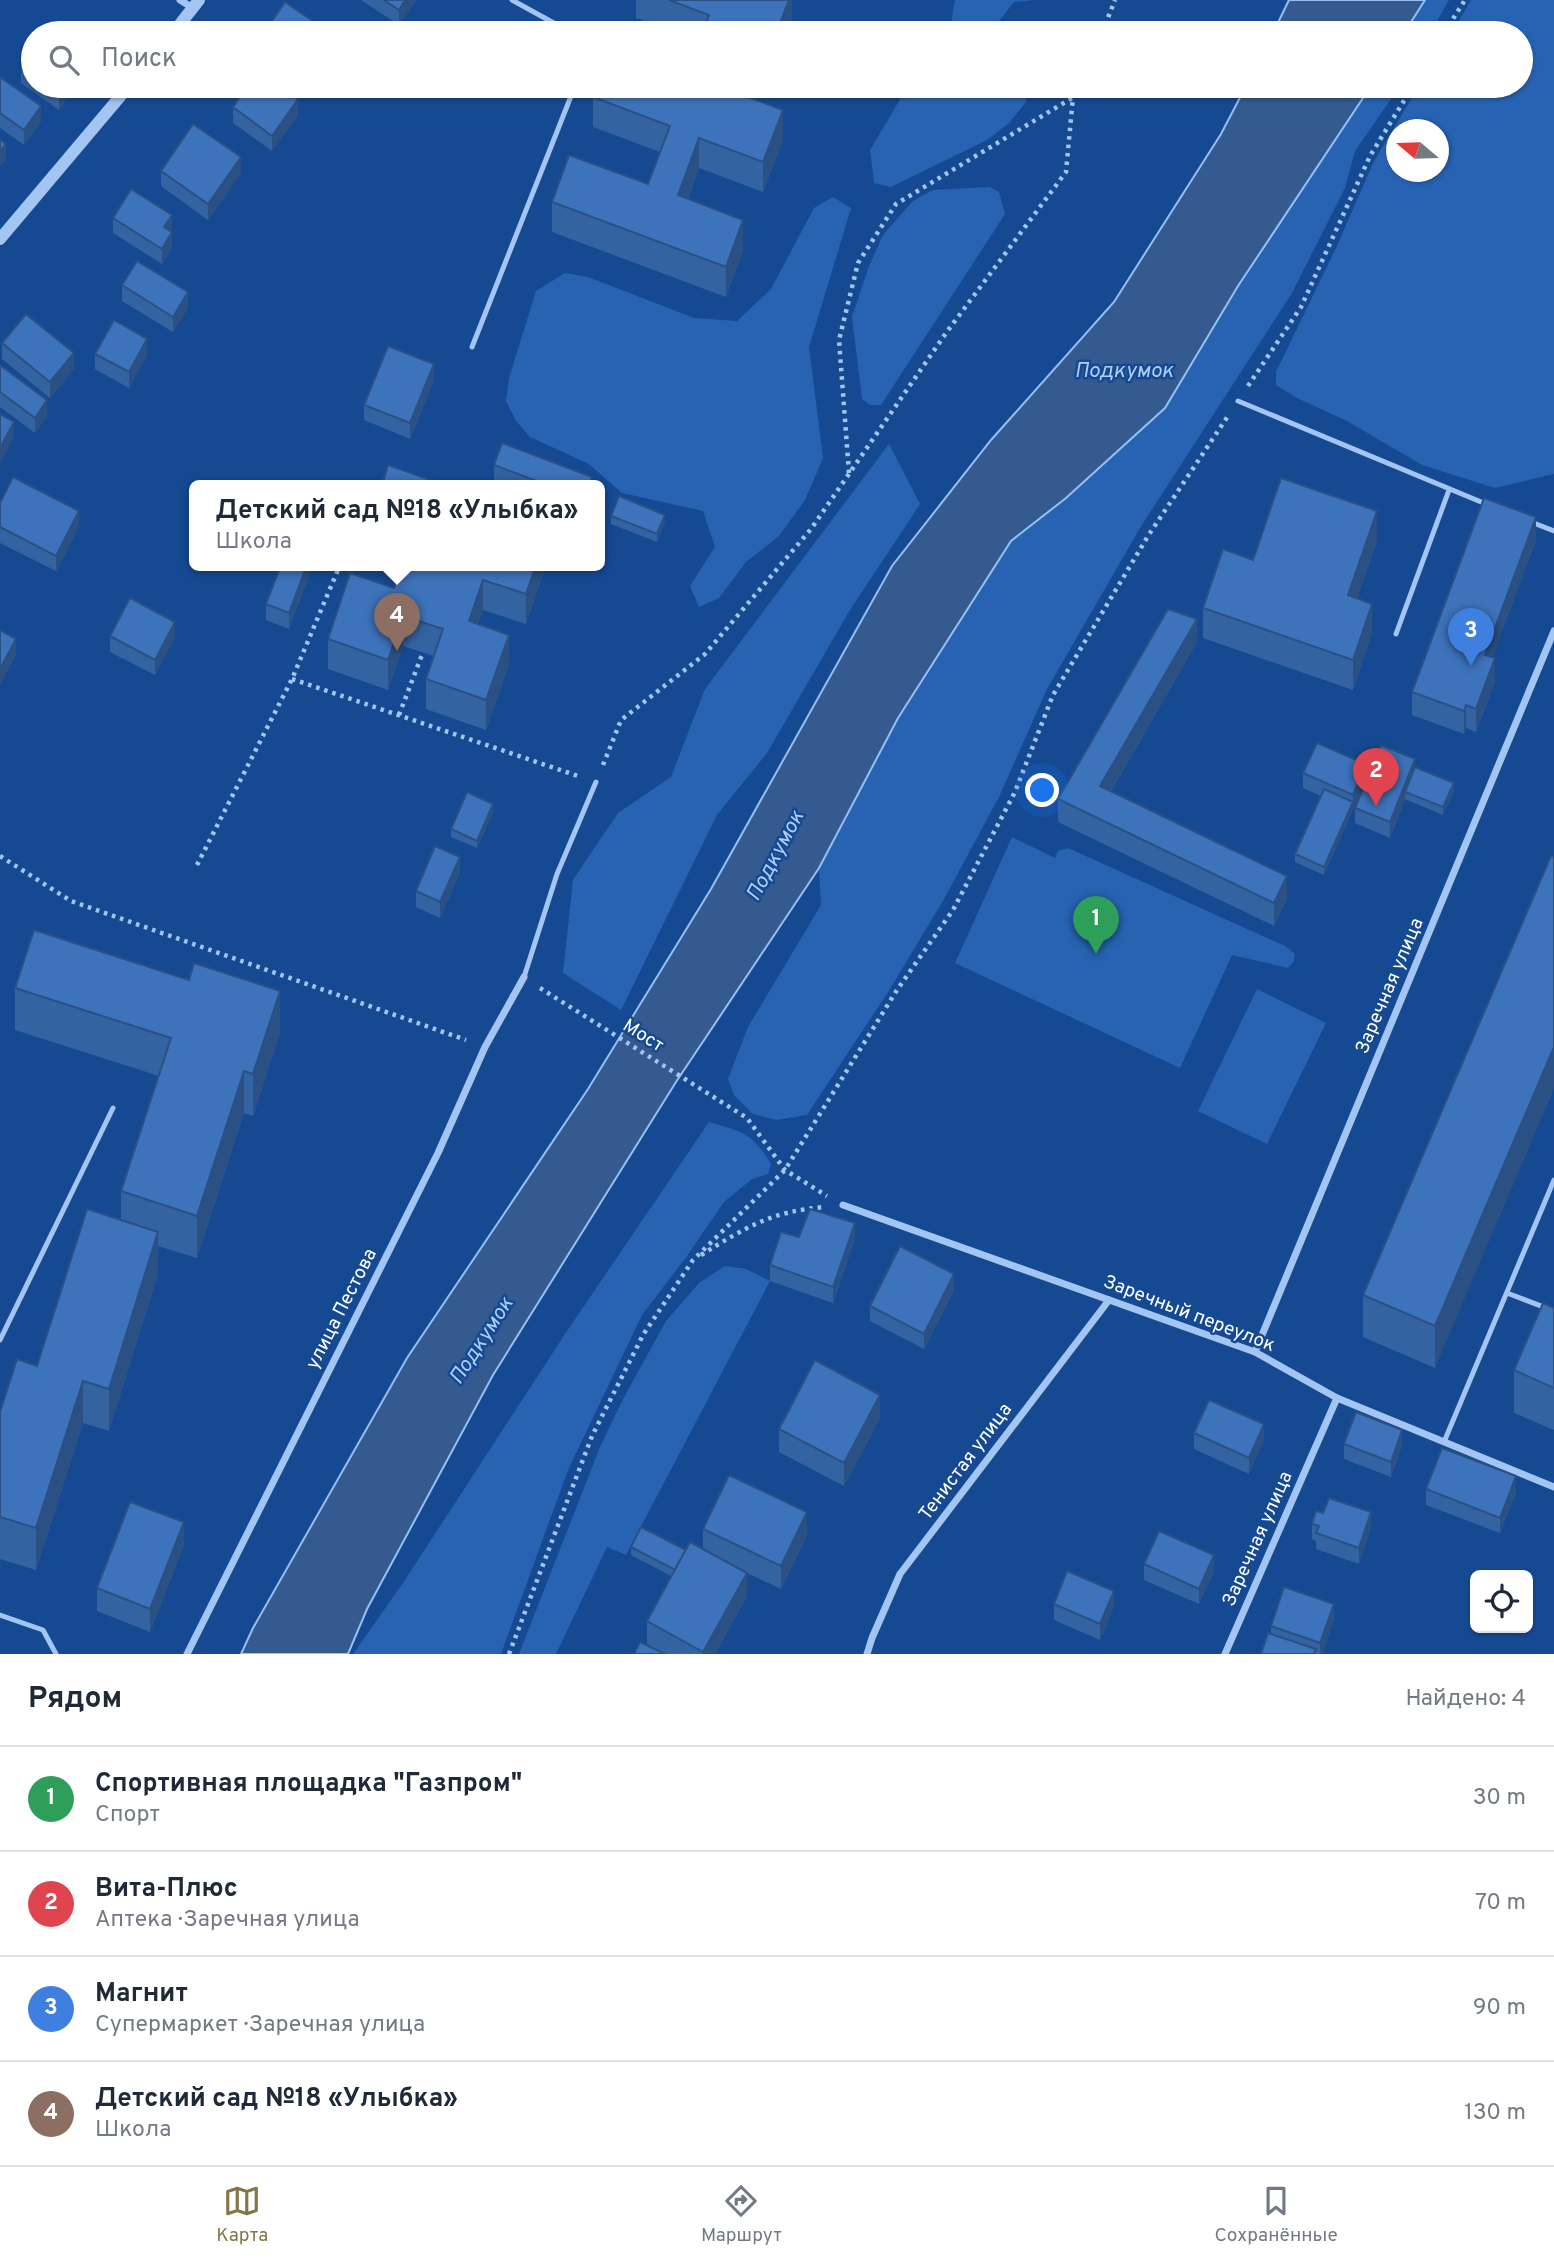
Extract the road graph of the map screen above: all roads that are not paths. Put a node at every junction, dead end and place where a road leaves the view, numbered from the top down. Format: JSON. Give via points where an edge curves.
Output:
{"nodes":[{"id":1,"x":180,"y":0,"type":"edge"},
{"id":2,"x":512,"y":0,"type":"edge"},
{"id":3,"x":196,"y":4,"type":"edge"},
{"id":4,"x":183,"y":21,"type":"edge"},
{"id":5,"x":550,"y":21,"type":"edge"},
{"id":6,"x":119,"y":98,"type":"edge"},
{"id":7,"x":570,"y":98,"type":"edge"},
{"id":8,"x":0,"y":239,"type":"edge"},
{"id":9,"x":472,"y":347,"type":"dead end"},
{"id":10,"x":1238,"y":401,"type":"road end"},
{"id":11,"x":1450,"y":490,"type":"junction"},
{"id":12,"x":1496,"y":508,"type":"edge"},
{"id":13,"x":1519,"y":517,"type":"edge"},
{"id":14,"x":1554,"y":531,"type":"edge"},
{"id":15,"x":1554,"y":631,"type":"edge"},
{"id":16,"x":1396,"y":634,"type":"dead end"},
{"id":17,"x":596,"y":782,"type":"road end"},
{"id":18,"x":524,"y":977,"type":"joint"},
{"id":19,"x":113,"y":1108,"type":"dead end"},
{"id":20,"x":1554,"y":1180,"type":"edge"},
{"id":21,"x":843,"y":1205,"type":"road end"},
{"id":22,"x":1507,"y":1293,"type":"junction"},
{"id":23,"x":1109,"y":1300,"type":"junction"},
{"id":24,"x":1554,"y":1311,"type":"edge"},
{"id":25,"x":0,"y":1340,"type":"edge"},
{"id":26,"x":1255,"y":1352,"type":"junction"},
{"id":27,"x":1337,"y":1398,"type":"junction"},
{"id":28,"x":1444,"y":1442,"type":"junction"},
{"id":29,"x":1554,"y":1487,"type":"edge"},
{"id":30,"x":0,"y":1615,"type":"edge"},
{"id":31,"x":57,"y":1654,"type":"edge"},
{"id":32,"x":187,"y":1654,"type":"edge"},
{"id":33,"x":867,"y":1654,"type":"edge"},
{"id":34,"x":1224,"y":1654,"type":"edge"}],
"edges":[{"from":1,"to":3,"type":"street"},
{"from":2,"to":5,"type":"lane"},
{"from":3,"to":4,"type":"street"},
{"from":6,"to":8,"type":"street"},
{"from":7,"to":9,"type":"lane"},
{"from":10,"to":11,"type":"lane"},
{"from":11,"to":12,"type":"lane"},
{"from":11,"to":16,"type":"lane"},
{"from":13,"to":14,"type":"lane"},
{"from":15,"to":26,"type":"street","name":"Заречная улица"},
{"from":17,"to":18,"type":"lane","via":[[556,874]]},
{"from":18,"to":32,"type":"street","name":"улица Пестова","via":[[485,1047],[438,1153]]},
{"from":19,"to":25,"type":"lane"},
{"from":20,"to":22,"type":"lane"},
{"from":21,"to":23,"type":"street","name":"Заречный переулок"},
{"from":22,"to":24,"type":"lane"},
{"from":22,"to":28,"type":"lane"},
{"from":23,"to":26,"type":"street","name":"Заречный переулок"},
{"from":23,"to":33,"type":"street","name":"Тенистая улица","via":[[900,1574]]},
{"from":26,"to":27,"type":"street","name":"Заречный переулок"},
{"from":27,"to":28,"type":"street","name":"Заречный переулок"},
{"from":27,"to":34,"type":"street","name":"Заречная улица"},
{"from":28,"to":29,"type":"street","name":"Заречный переулок"},
{"from":30,"to":31,"type":"lane","via":[[43,1630]]}]}
